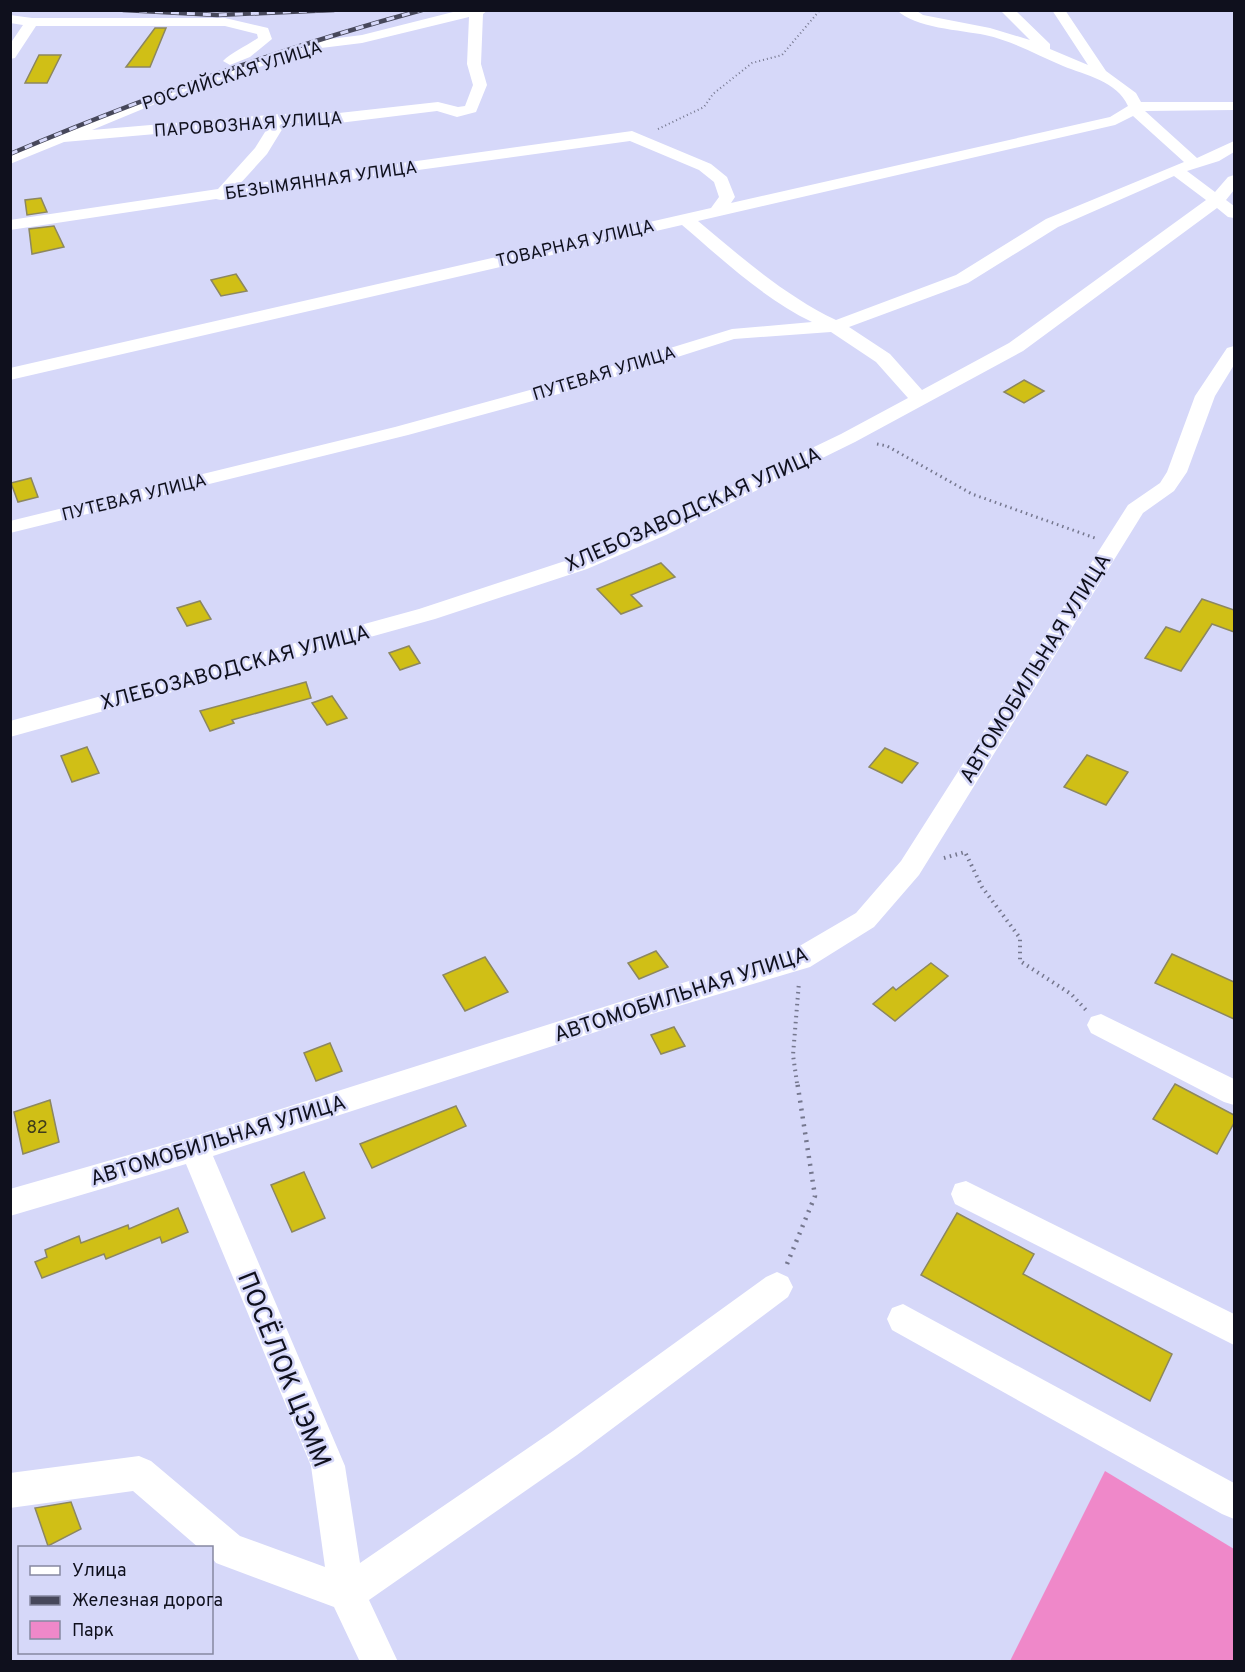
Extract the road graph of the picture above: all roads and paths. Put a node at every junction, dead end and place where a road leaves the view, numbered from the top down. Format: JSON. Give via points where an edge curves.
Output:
{"nodes":[{"id":1,"x":820,"y":10,"type":"edge"},
{"id":2,"x":903,"y":10,"type":"edge"},
{"id":3,"x":1006,"y":10,"type":"edge"},
{"id":4,"x":1058,"y":10,"type":"edge"},
{"id":5,"x":479,"y":11,"type":"edge"},
{"id":6,"x":10,"y":18,"type":"edge"},
{"id":7,"x":32,"y":22,"type":"junction"},
{"id":8,"x":10,"y":55,"type":"edge"},
{"id":9,"x":1068,"y":63,"type":"junction"},
{"id":10,"x":1101,"y":74,"type":"junction"},
{"id":11,"x":168,"y":85,"type":"dead end"},
{"id":12,"x":1137,"y":106,"type":"junction"},
{"id":13,"x":1194,"y":106,"type":"junction"},
{"id":14,"x":1234,"y":106,"type":"edge"},
{"id":15,"x":281,"y":119,"type":"junction"},
{"id":16,"x":632,"y":136,"type":"junction"},
{"id":17,"x":57,"y":138,"type":"junction"},
{"id":18,"x":1234,"y":146,"type":"edge"},
{"id":19,"x":10,"y":159,"type":"edge"},
{"id":20,"x":1194,"y":163,"type":"junction"},
{"id":21,"x":1175,"y":170,"type":"junction"},
{"id":22,"x":1234,"y":180,"type":"edge"},
{"id":23,"x":221,"y":195,"type":"junction"},
{"id":24,"x":1217,"y":200,"type":"junction"},
{"id":25,"x":718,"y":210,"type":"junction"},
{"id":26,"x":1234,"y":213,"type":"edge"},
{"id":27,"x":684,"y":218,"type":"junction"},
{"id":28,"x":10,"y":225,"type":"edge"},
{"id":29,"x":836,"y":326,"type":"junction"},
{"id":30,"x":1234,"y":352,"type":"edge"},
{"id":31,"x":10,"y":374,"type":"edge"},
{"id":32,"x":921,"y":400,"type":"junction"},
{"id":33,"x":848,"y":438,"type":"junction"},
{"id":34,"x":10,"y":527,"type":"edge"},
{"id":35,"x":1110,"y":549,"type":"junction"},
{"id":36,"x":10,"y":729,"type":"edge"},
{"id":37,"x":910,"y":868,"type":"junction"},
{"id":38,"x":800,"y":959,"type":"junction"},
{"id":39,"x":1101,"y":1025,"type":"joint"},
{"id":40,"x":1234,"y":1093,"type":"edge"},
{"id":41,"x":195,"y":1149,"type":"junction"},
{"id":42,"x":966,"y":1194,"type":"dead end"},
{"id":43,"x":10,"y":1203,"type":"edge"},
{"id":44,"x":777,"y":1287,"type":"joint"},
{"id":45,"x":903,"y":1319,"type":"dead end"},
{"id":46,"x":1234,"y":1330,"type":"edge"},
{"id":47,"x":10,"y":1491,"type":"edge"},
{"id":48,"x":1234,"y":1502,"type":"edge"},
{"id":49,"x":347,"y":1593,"type":"junction"},
{"id":50,"x":379,"y":1662,"type":"edge"}],
"edges":[{"from":1,"to":16,"type":"path","via":[[782,55],[752,63],[713,94],[704,107],[668,126]]},
{"from":2,"to":9,"type":"street","via":[[919,18],[1026,43]]},
{"from":3,"to":9,"type":"street"},
{"from":4,"to":10,"type":"street"},
{"from":5,"to":15,"type":"street","name":"ПАРОВОЗНАЯ УЛИЦА","via":[[474,64],[480,85],[471,109],[457,112],[438,106],[339,118]]},
{"from":5,"to":17,"type":"street","name":"РОССИЙСКАЯ УЛИЦА","via":[[362,39],[311,45],[174,91]]},
{"from":6,"to":7,"type":"street"},
{"from":7,"to":8,"type":"street"},
{"from":7,"to":11,"type":"street","via":[[225,22],[263,31],[265,39],[245,54]]},
{"from":9,"to":10,"type":"street"},
{"from":10,"to":12,"type":"street","via":[[1131,96]]},
{"from":10,"to":13,"type":"street","via":[[1152,96]]},
{"from":12,"to":13,"type":"street"},
{"from":12,"to":20,"type":"street","via":[[1139,114]]},
{"from":12,"to":25,"type":"street","name":"ТОВАРНАЯ УЛИЦА","via":[[1115,120]]},
{"from":13,"to":14,"type":"street"},
{"from":15,"to":17,"type":"street","name":"ПАРОВОЗНАЯ УЛИЦА"},
{"from":15,"to":23,"type":"street","via":[[261,151]]},
{"from":16,"to":23,"type":"street","name":"БЕЗЫМЯННАЯ УЛИЦА"},
{"from":16,"to":25,"type":"street","via":[[705,167],[721,180],[727,197]]},
{"from":17,"to":19,"type":"street","name":"РОССИЙСКАЯ УЛИЦА"},
{"from":18,"to":20,"type":"street","name":"ПУТЕВАЯ УЛИЦА"},
{"from":20,"to":21,"type":"street","name":"ПУТЕВАЯ УЛИЦА"},
{"from":21,"to":24,"type":"street"},
{"from":21,"to":29,"type":"street","name":"ПУТЕВАЯ УЛИЦА","via":[[1052,224],[962,279]]},
{"from":22,"to":24,"type":"street","name":"ХЛЕБОЗАВОДСКАЯ УЛИЦА"},
{"from":23,"to":28,"type":"street","name":"БЕЗЫМЯННАЯ УЛИЦА"},
{"from":24,"to":26,"type":"street"},
{"from":24,"to":32,"type":"street","name":"ХЛЕБОЗАВОДСКАЯ УЛИЦА","via":[[1017,346]]},
{"from":25,"to":27,"type":"street","name":"ТОВАРНАЯ УЛИЦА"},
{"from":27,"to":29,"type":"street","via":[[749,273],[805,312]]},
{"from":27,"to":31,"type":"street","name":"ТОВАРНАЯ УЛИЦА"},
{"from":29,"to":32,"type":"street","via":[[882,358]]},
{"from":29,"to":34,"type":"street","name":"ПУТЕВАЯ УЛИЦА","via":[[732,334],[570,385],[401,431]]},
{"from":30,"to":35,"type":"street","name":"АВТОМОБИЛЬНАЯ УЛИЦА","via":[[1206,396],[1177,472],[1167,487],[1135,509]]},
{"from":32,"to":33,"type":"street","name":"ХЛЕБОЗАВОДСКАЯ УЛИЦА"},
{"from":33,"to":35,"type":"path","via":[[887,446],[972,494],[1095,537]]},
{"from":33,"to":36,"type":"street","name":"ХЛЕБОЗАВОДСКАЯ УЛИЦА","via":[[659,530],[579,564],[416,618]]},
{"from":35,"to":37,"type":"street","name":"АВТОМОБИЛЬНАЯ УЛИЦА"},
{"from":37,"to":38,"type":"street","name":"АВТОМОБИЛЬНАЯ УЛИЦА","via":[[865,920]]},
{"from":37,"to":39,"type":"path","via":[[965,852],[982,887],[1020,938],[1020,962],[1071,994]]},
{"from":38,"to":41,"type":"street","name":"АВТОМОБИЛЬНАЯ УЛИЦА"},
{"from":38,"to":44,"type":"path","via":[[793,1055],[815,1196]]},
{"from":39,"to":40,"type":"street"},
{"from":41,"to":43,"type":"street","name":"АВТОМОБИЛЬНАЯ УЛИЦА"},
{"from":41,"to":49,"type":"street","name":"ПОСЁЛОК ЦЭММ","via":[[328,1466]]},
{"from":42,"to":46,"type":"street"},
{"from":44,"to":49,"type":"street","via":[[443,1530]]},
{"from":45,"to":48,"type":"street"},
{"from":47,"to":49,"type":"street","via":[[140,1473],[229,1550]]},
{"from":49,"to":50,"type":"street","name":"ПОСЁЛОК ЦЭММ"}]}
